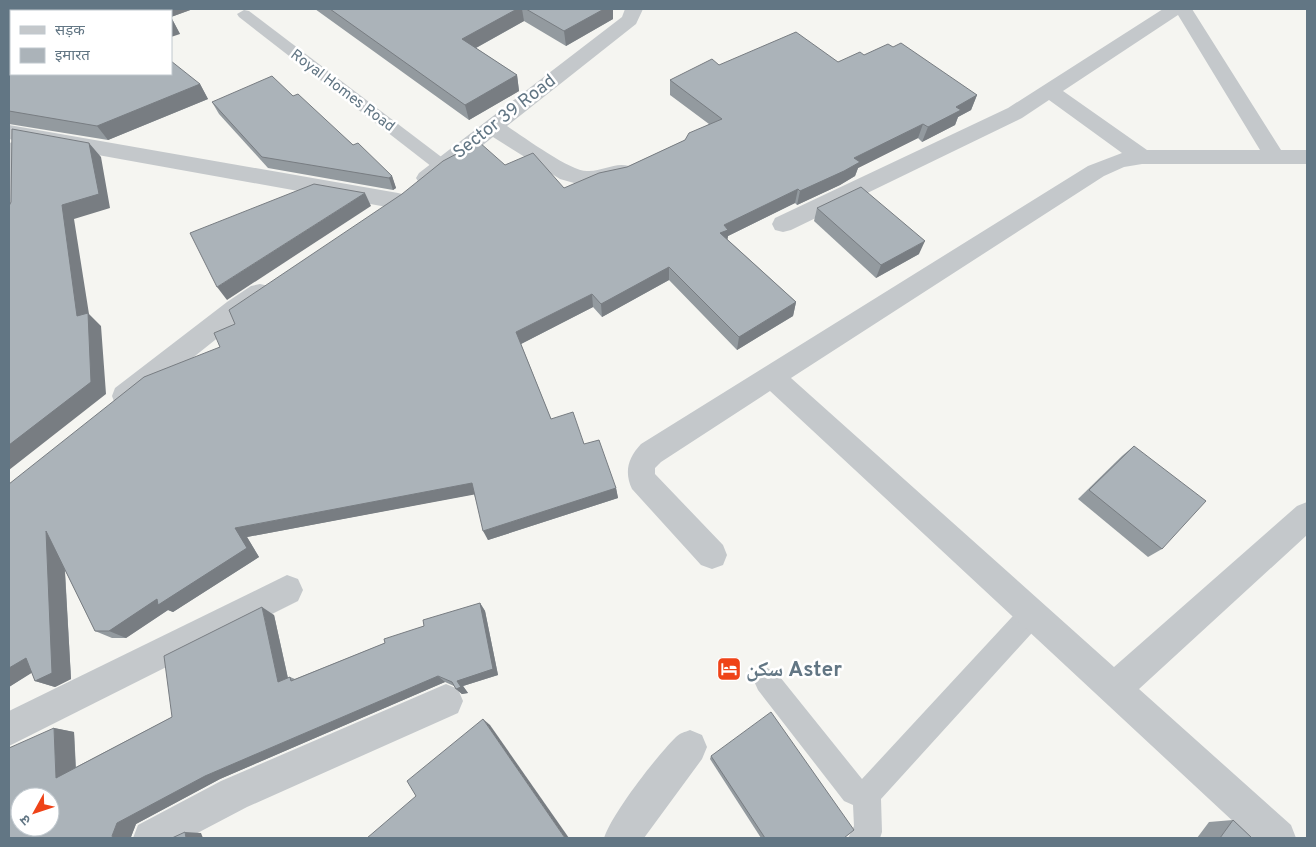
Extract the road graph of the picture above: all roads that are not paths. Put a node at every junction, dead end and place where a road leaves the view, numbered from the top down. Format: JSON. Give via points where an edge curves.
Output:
{"nodes":[{"id":1,"x":1175,"y":9,"type":"edge"},
{"id":2,"x":1183,"y":9,"type":"edge"},
{"id":3,"x":244,"y":14,"type":"dead end"},
{"id":4,"x":626,"y":14,"type":"edge"},
{"id":5,"x":1048,"y":90,"type":"junction"},
{"id":6,"x":491,"y":126,"type":"junction"},
{"id":7,"x":11,"y":132,"type":"edge"},
{"id":8,"x":1142,"y":157,"type":"junction"},
{"id":9,"x":1275,"y":157,"type":"junction"},
{"id":10,"x":1307,"y":157,"type":"edge"},
{"id":11,"x":641,"y":163,"type":"edge"},
{"id":12,"x":442,"y":166,"type":"junction"},
{"id":13,"x":398,"y":201,"type":"junction"},
{"id":14,"x":9,"y":217,"type":"edge"},
{"id":15,"x":373,"y":217,"type":"edge"},
{"id":16,"x":783,"y":224,"type":"dead end"},
{"id":17,"x":277,"y":282,"type":"edge"},
{"id":18,"x":771,"y":376,"type":"junction"},
{"id":19,"x":106,"y":412,"type":"edge"},
{"id":20,"x":1307,"y":516,"type":"edge"},
{"id":21,"x":712,"y":555,"type":"dead end"},
{"id":22,"x":287,"y":590,"type":"dead end"},
{"id":23,"x":1032,"y":614,"type":"junction"},
{"id":24,"x":767,"y":681,"type":"dead end"},
{"id":25,"x":1115,"y":688,"type":"junction"},
{"id":26,"x":446,"y":701,"type":"edge"},
{"id":27,"x":9,"y":729,"type":"edge"},
{"id":28,"x":690,"y":747,"type":"dead end"},
{"id":29,"x":867,"y":794,"type":"junction"},
{"id":30,"x":151,"y":838,"type":"edge"},
{"id":31,"x":622,"y":838,"type":"edge"},
{"id":32,"x":862,"y":838,"type":"edge"},
{"id":33,"x":1278,"y":838,"type":"edge"}],
"edges":[{"from":1,"to":5,"type":"street"},
{"from":2,"to":9,"type":"street"},
{"from":3,"to":12,"type":"lane","name":"Royal Homes Road"},
{"from":4,"to":6,"type":"street","name":"Sector 39 Road"},
{"from":5,"to":8,"type":"street"},
{"from":5,"to":16,"type":"street","via":[[1015,113]]},
{"from":6,"to":11,"type":"street","via":[[568,174],[588,179],[614,174]]},
{"from":6,"to":12,"type":"street","name":"Sector 39 Road"},
{"from":7,"to":13,"type":"street"},
{"from":7,"to":14,"type":"street","via":[[12,216]]},
{"from":8,"to":9,"type":"street"},
{"from":8,"to":18,"type":"street","via":[[1119,161],[1096,171]]},
{"from":9,"to":10,"type":"street"},
{"from":12,"to":13,"type":"street","name":"Sector 39 Road"},
{"from":13,"to":15,"type":"street","name":"Sector 39 Road"},
{"from":17,"to":19,"type":"street","via":[[236,308]]},
{"from":18,"to":21,"type":"street","via":[[642,462],[642,480]]},
{"from":18,"to":23,"type":"street"},
{"from":20,"to":25,"type":"street"},
{"from":22,"to":27,"type":"street"},
{"from":23,"to":25,"type":"street"},
{"from":23,"to":29,"type":"lane"},
{"from":24,"to":29,"type":"lane","via":[[854,791]]},
{"from":25,"to":33,"type":"street"},
{"from":26,"to":30,"type":"street","via":[[234,794]]},
{"from":28,"to":31,"type":"street"},
{"from":29,"to":32,"type":"lane","via":[[868,832]]}]}
